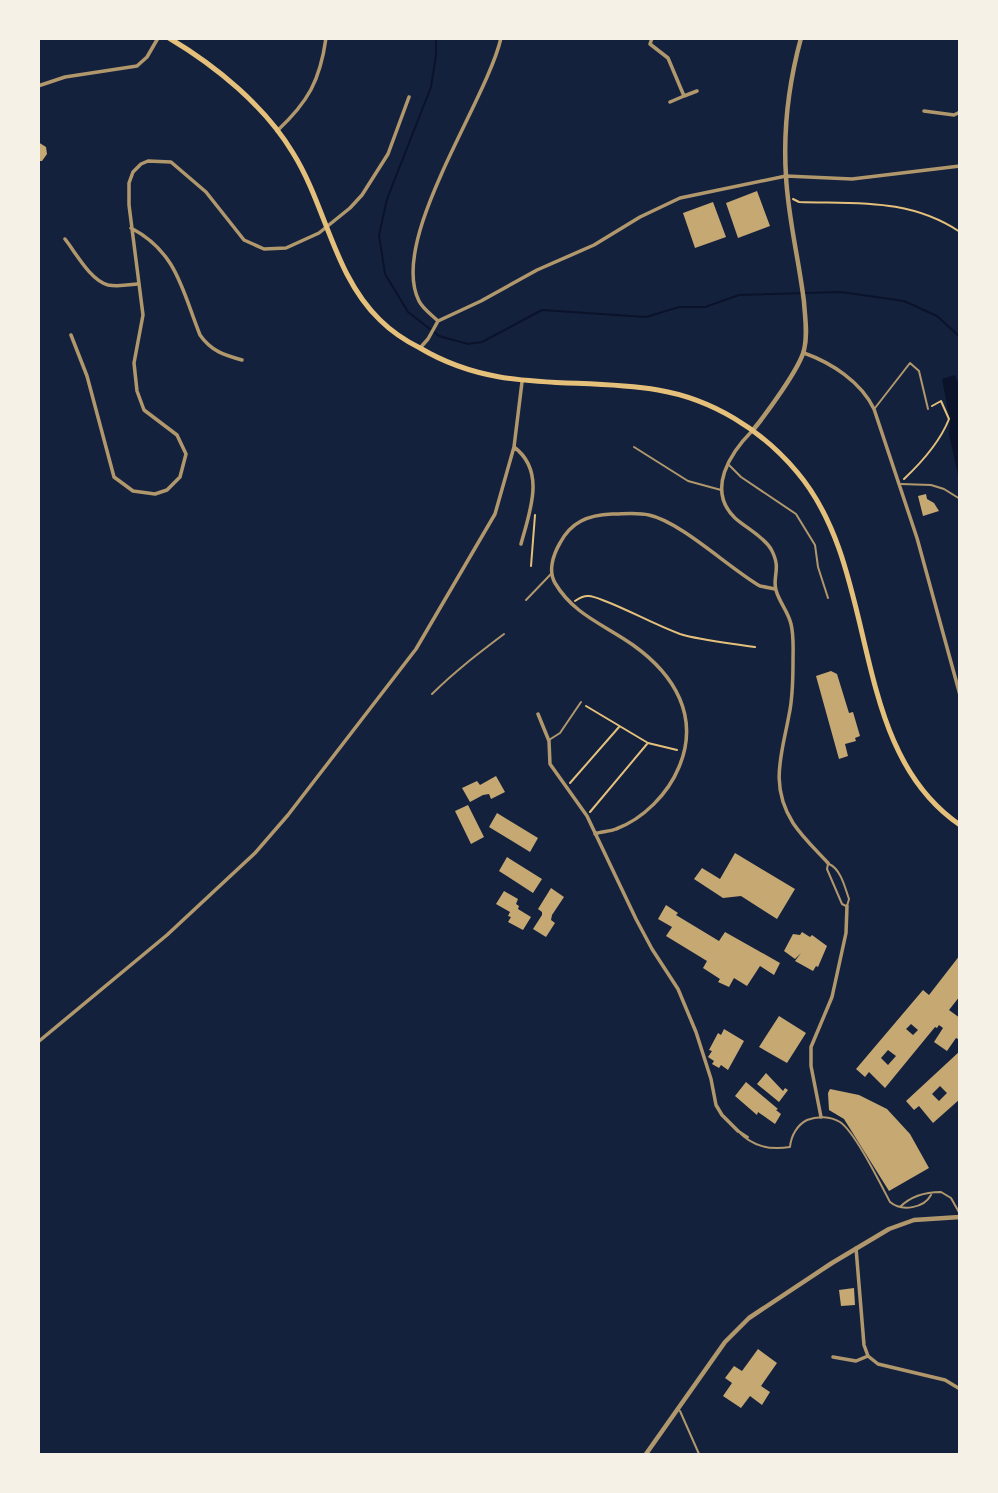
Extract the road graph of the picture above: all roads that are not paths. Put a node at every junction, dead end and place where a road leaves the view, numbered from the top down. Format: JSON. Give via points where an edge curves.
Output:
{"nodes":[{"id":1,"x":158,"y":38,"type":"edge"},
{"id":2,"x":169,"y":38,"type":"edge"},
{"id":3,"x":327,"y":38,"type":"edge"},
{"id":4,"x":501,"y":38,"type":"edge"},
{"id":5,"x":652,"y":38,"type":"edge"},
{"id":6,"x":801,"y":38,"type":"edge"},
{"id":7,"x":178,"y":41,"type":"edge"},
{"id":8,"x":38,"y":86,"type":"edge"},
{"id":9,"x":697,"y":91,"type":"dead end"},
{"id":10,"x":684,"y":96,"type":"junction"},
{"id":11,"x":409,"y":97,"type":"dead end"},
{"id":12,"x":670,"y":102,"type":"dead end"},
{"id":13,"x":924,"y":111,"type":"dead end"},
{"id":14,"x":960,"y":112,"type":"edge"},
{"id":15,"x":277,"y":131,"type":"junction"},
{"id":16,"x":960,"y":166,"type":"edge"},
{"id":17,"x":786,"y":176,"type":"junction"},
{"id":18,"x":131,"y":228,"type":"junction"},
{"id":19,"x":327,"y":228,"type":"junction"},
{"id":20,"x":65,"y":239,"type":"dead end"},
{"id":21,"x":137,"y":284,"type":"junction"},
{"id":22,"x":438,"y":321,"type":"junction"},
{"id":23,"x":71,"y":335,"type":"dead end"},
{"id":24,"x":420,"y":348,"type":"junction"},
{"id":25,"x":804,"y":353,"type":"junction"},
{"id":26,"x":242,"y":360,"type":"dead end"},
{"id":27,"x":522,"y":382,"type":"junction"},
{"id":28,"x":874,"y":409,"type":"junction"},
{"id":29,"x":928,"y":409,"type":"road end"},
{"id":30,"x":753,"y":430,"type":"junction"},
{"id":31,"x":514,"y":447,"type":"junction"},
{"id":32,"x":635,"y":447,"type":"dead end"},
{"id":33,"x":727,"y":463,"type":"junction"},
{"id":34,"x":900,"y":484,"type":"junction"},
{"id":35,"x":722,"y":490,"type":"junction"},
{"id":36,"x":960,"y":499,"type":"edge"},
{"id":37,"x":521,"y":544,"type":"dead end"},
{"id":38,"x":551,"y":574,"type":"junction"},
{"id":39,"x":775,"y":589,"type":"junction"},
{"id":40,"x":828,"y":598,"type":"dead end"},
{"id":41,"x":526,"y":600,"type":"dead end"},
{"id":42,"x":504,"y":634,"type":"dead end"},
{"id":43,"x":432,"y":694,"type":"dead end"},
{"id":44,"x":960,"y":695,"type":"edge"},
{"id":45,"x":580,"y":702,"type":"road end"},
{"id":46,"x":538,"y":714,"type":"dead end"},
{"id":47,"x":549,"y":741,"type":"junction"},
{"id":48,"x":960,"y":825,"type":"edge"},
{"id":49,"x":595,"y":834,"type":"junction"},
{"id":50,"x":828,"y":863,"type":"junction"},
{"id":51,"x":847,"y":906,"type":"junction"},
{"id":52,"x":38,"y":1042,"type":"edge"},
{"id":53,"x":821,"y":1117,"type":"junction"},
{"id":54,"x":738,"y":1131,"type":"joint"},
{"id":55,"x":930,"y":1196,"type":"junction"},
{"id":56,"x":900,"y":1208,"type":"junction"},
{"id":57,"x":960,"y":1215,"type":"edge"},
{"id":58,"x":856,"y":1248,"type":"junction"},
{"id":59,"x":868,"y":1356,"type":"junction"},
{"id":60,"x":833,"y":1357,"type":"dead end"},
{"id":61,"x":960,"y":1389,"type":"edge"},
{"id":62,"x":678,"y":1408,"type":"junction"},
{"id":63,"x":646,"y":1454,"type":"edge"},
{"id":64,"x":699,"y":1454,"type":"edge"}],
"edges":[{"from":1,"to":8,"type":"street","via":[[137,66]]},
{"from":2,"to":7,"type":"main road"},
{"from":3,"to":15,"type":"street","via":[[309,96]]},
{"from":4,"to":22,"type":"street","via":[[490,72],[436,186],[415,254],[420,303]]},
{"from":5,"to":10,"type":"street","via":[[650,44],[668,58]]},
{"from":6,"to":17,"type":"street","via":[[789,99]]},
{"from":7,"to":15,"type":"main road","via":[[231,83]]},
{"from":9,"to":10,"type":"street"},
{"from":10,"to":12,"type":"street"},
{"from":11,"to":19,"type":"street","via":[[379,171],[356,202]]},
{"from":13,"to":14,"type":"street"},
{"from":15,"to":19,"type":"main road","via":[[297,160]]},
{"from":16,"to":17,"type":"street","via":[[852,179]]},
{"from":17,"to":22,"type":"street","via":[[666,204],[594,245]]},
{"from":17,"to":25,"type":"street","via":[[804,308]]},
{"from":18,"to":19,"type":"street","via":[[131,177],[141,164],[156,160],[171,162],[186,173],[238,234],[257,248],[286,248]]},
{"from":18,"to":21,"type":"street"},
{"from":18,"to":26,"type":"street","via":[[150,238],[167,257],[207,344]]},
{"from":19,"to":24,"type":"main road","via":[[366,304],[383,324]]},
{"from":20,"to":21,"type":"street","via":[[103,283]]},
{"from":21,"to":23,"type":"street","via":[[143,315],[134,363],[138,398],[147,414],[177,435],[186,454],[180,477],[167,490],[155,494],[133,491],[114,477]]},
{"from":22,"to":24,"type":"street"},
{"from":24,"to":27,"type":"main road","via":[[471,370]]},
{"from":25,"to":28,"type":"street","via":[[842,373],[864,391]]},
{"from":25,"to":30,"type":"street"},
{"from":27,"to":30,"type":"main road","via":[[662,390],[710,405]]},
{"from":27,"to":31,"type":"street"},
{"from":28,"to":29,"type":"lane","via":[[910,363],[919,371]]},
{"from":28,"to":34,"type":"street"},
{"from":30,"to":33,"type":"street"},
{"from":30,"to":48,"type":"main road","via":[[796,471],[827,518],[900,755],[929,800]]},
{"from":31,"to":37,"type":"street","via":[[524,454],[534,478]]},
{"from":31,"to":52,"type":"street","via":[[490,526],[416,649],[288,815],[227,881]]},
{"from":32,"to":35,"type":"lane","via":[[688,481]]},
{"from":33,"to":35,"type":"street"},
{"from":33,"to":40,"type":"lane","via":[[796,514],[815,545]]},
{"from":34,"to":36,"type":"lane","via":[[931,485]]},
{"from":34,"to":44,"type":"street"},
{"from":35,"to":39,"type":"street","via":[[733,517],[769,545],[777,560]]},
{"from":38,"to":39,"type":"street","via":[[564,536],[582,519],[647,514],[671,524],[760,586]]},
{"from":38,"to":41,"type":"lane"},
{"from":38,"to":49,"type":"street","via":[[572,605],[642,652],[676,689],[689,734],[676,775],[648,809],[617,829]]},
{"from":39,"to":50,"type":"street","via":[[787,610],[793,641],[793,690],[778,781],[791,820]]},
{"from":42,"to":43,"type":"lane"},
{"from":45,"to":47,"type":"lane","via":[[560,733]]},
{"from":46,"to":47,"type":"street"},
{"from":47,"to":49,"type":"street","via":[[550,764]]},
{"from":49,"to":54,"type":"street","via":[[641,929],[678,989],[696,1032],[716,1105]]},
{"from":50,"to":51,"type":"lane","via":[[842,904]]},
{"from":50,"to":51,"type":"lane","via":[[842,881]]},
{"from":51,"to":53,"type":"street","via":[[832,997],[811,1047]]},
{"from":53,"to":54,"type":"lane","via":[[798,1128],[790,1147],[769,1150]]},
{"from":53,"to":56,"type":"lane","via":[[847,1128],[890,1202]]},
{"from":55,"to":56,"type":"lane","via":[[919,1205]]},
{"from":55,"to":56,"type":"lane","via":[[923,1193]]},
{"from":55,"to":57,"type":"lane","via":[[944,1193]]},
{"from":57,"to":58,"type":"street","via":[[914,1220]]},
{"from":58,"to":59,"type":"street"},
{"from":58,"to":62,"type":"street","via":[[748,1318],[724,1342]]},
{"from":59,"to":60,"type":"street","via":[[856,1361]]},
{"from":59,"to":61,"type":"street","via":[[878,1364],[945,1380]]},
{"from":62,"to":63,"type":"street"},
{"from":62,"to":64,"type":"lane"}]}
